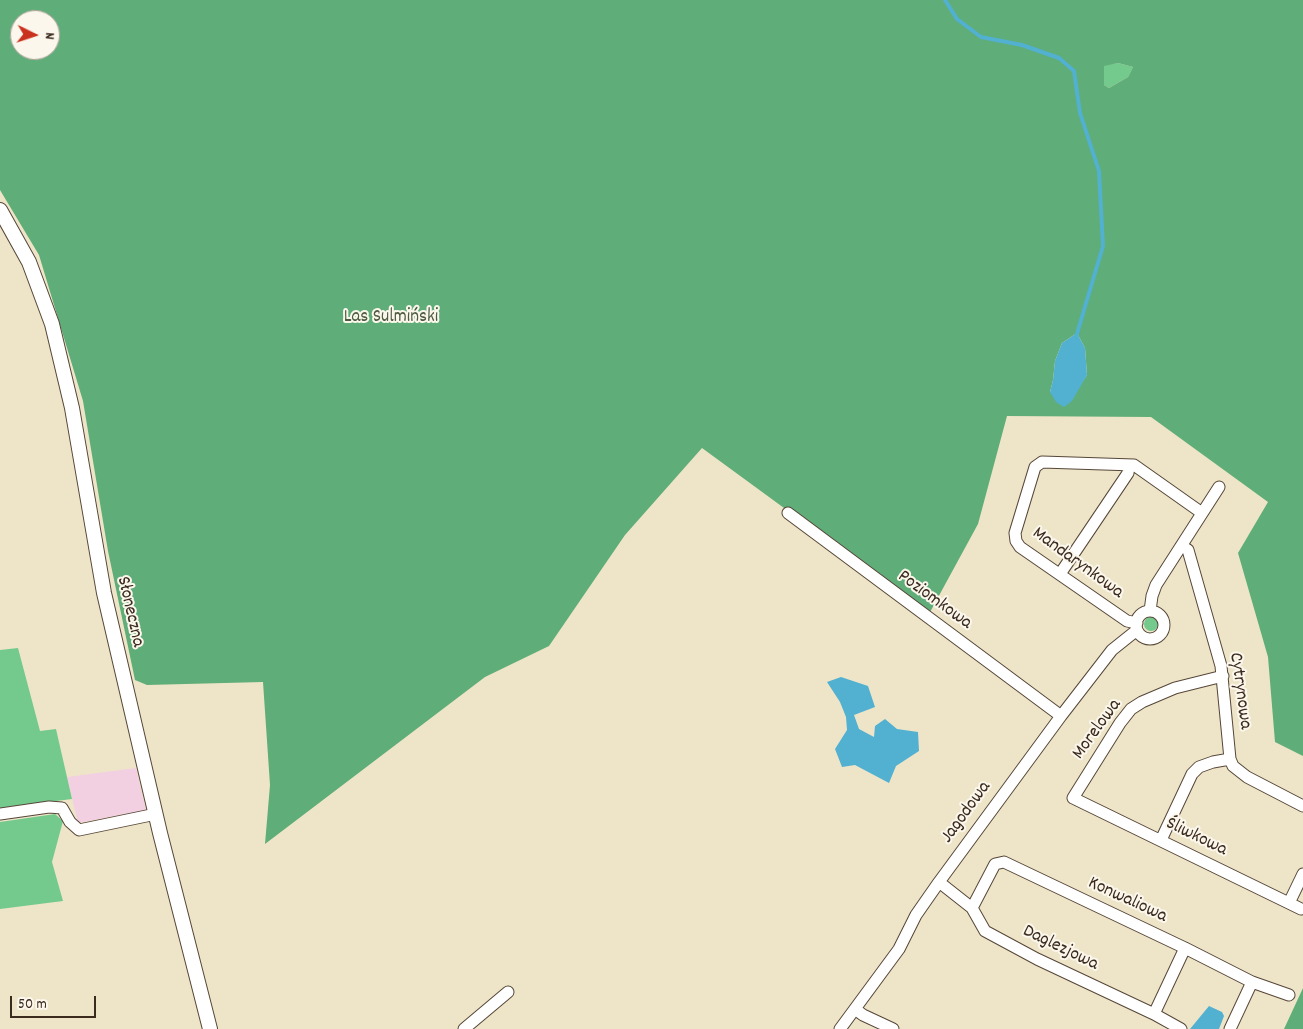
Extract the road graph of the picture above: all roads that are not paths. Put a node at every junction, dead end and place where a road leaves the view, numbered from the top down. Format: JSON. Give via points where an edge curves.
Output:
{"nodes":[{"id":1,"x":0,"y":210,"type":"edge"},
{"id":2,"x":1129,"y":465,"type":"junction"},
{"id":3,"x":1219,"y":487,"type":"dead end"},
{"id":4,"x":788,"y":513,"type":"dead end"},
{"id":5,"x":1202,"y":513,"type":"junction"},
{"id":6,"x":1182,"y":546,"type":"junction"},
{"id":7,"x":1060,"y":574,"type":"junction"},
{"id":8,"x":1150,"y":611,"type":"junction"},
{"id":9,"x":1137,"y":627,"type":"junction"},
{"id":10,"x":1223,"y":676,"type":"junction"},
{"id":11,"x":1061,"y":716,"type":"junction"},
{"id":12,"x":1230,"y":760,"type":"junction"},
{"id":13,"x":1075,"y":800,"type":"joint"},
{"id":14,"x":1303,"y":806,"type":"edge"},
{"id":15,"x":0,"y":814,"type":"edge"},
{"id":16,"x":156,"y":814,"type":"junction"},
{"id":17,"x":1161,"y":840,"type":"junction"},
{"id":18,"x":1303,"y":874,"type":"edge"},
{"id":19,"x":939,"y":882,"type":"junction"},
{"id":20,"x":1290,"y":903,"type":"junction"},
{"id":21,"x":972,"y":908,"type":"junction"},
{"id":22,"x":1301,"y":909,"type":"dead end"},
{"id":23,"x":1185,"y":948,"type":"junction"},
{"id":24,"x":1252,"y":982,"type":"junction"},
{"id":25,"x":508,"y":992,"type":"dead end"},
{"id":26,"x":1289,"y":995,"type":"dead end"},
{"id":27,"x":855,"y":1009,"type":"junction"},
{"id":28,"x":1154,"y":1014,"type":"junction"},
{"id":29,"x":210,"y":1029,"type":"edge"},
{"id":30,"x":464,"y":1029,"type":"edge"},
{"id":31,"x":840,"y":1029,"type":"edge"},
{"id":32,"x":893,"y":1029,"type":"edge"},
{"id":33,"x":1181,"y":1029,"type":"edge"},
{"id":34,"x":1230,"y":1029,"type":"edge"}],
"edges":[{"from":1,"to":16,"type":"street","name":"Słoneczna","via":[[29,262],[55,333],[72,408],[104,593]]},
{"from":2,"to":5,"type":"street","name":"Mandarynkowa","via":[[1138,467]]},
{"from":2,"to":7,"type":"street","via":[[1128,473]]},
{"from":2,"to":7,"type":"street","name":"Mandarynkowa","via":[[1042,462],[1035,467],[1015,533],[1016,541]]},
{"from":3,"to":5,"type":"street"},
{"from":4,"to":11,"type":"street","name":"Poziomkowa"},
{"from":5,"to":6,"type":"street"},
{"from":6,"to":8,"type":"street","via":[[1156,586]]},
{"from":6,"to":10,"type":"street","name":"Cytrynowa","via":[[1188,550]]},
{"from":7,"to":9,"type":"street","name":"Mandarynkowa"},
{"from":8,"to":9,"type":"street","via":[[1142,614]]},
{"from":8,"to":9,"type":"street","via":[[1159,614],[1164,622],[1160,635],[1148,639]]},
{"from":9,"to":11,"type":"street","name":"Jagodowa","via":[[1112,650]]},
{"from":10,"to":12,"type":"street","name":"Cytrynowa"},
{"from":10,"to":13,"type":"street","name":"Morelowa","via":[[1175,688],[1131,709],[1074,796]]},
{"from":11,"to":19,"type":"street","name":"Jagodowa"},
{"from":12,"to":14,"type":"street","via":[[1247,778]]},
{"from":12,"to":17,"type":"street","via":[[1206,765],[1192,774]]},
{"from":13,"to":17,"type":"street","name":"Śliwkowa"},
{"from":15,"to":16,"type":"street","via":[[62,808],[79,830]]},
{"from":16,"to":29,"type":"street","name":"Słoneczna"},
{"from":17,"to":20,"type":"street","name":"Śliwkowa"},
{"from":18,"to":20,"type":"street"},
{"from":19,"to":21,"type":"street","name":"Daglezjowa"},
{"from":19,"to":27,"type":"street","name":"Jagodowa","via":[[916,915],[899,949]]},
{"from":20,"to":22,"type":"street","name":"Śliwkowa"},
{"from":21,"to":23,"type":"street","name":"Konwaliowa","via":[[995,864],[1004,862]]},
{"from":21,"to":28,"type":"street","name":"Daglezjowa","via":[[985,931]]},
{"from":23,"to":24,"type":"street","name":"Konwaliowa"},
{"from":23,"to":28,"type":"street"},
{"from":24,"to":26,"type":"street","name":"Konwaliowa"},
{"from":24,"to":34,"type":"street"},
{"from":25,"to":30,"type":"street"},
{"from":27,"to":31,"type":"street","name":"Jagodowa"},
{"from":27,"to":32,"type":"street"},
{"from":28,"to":33,"type":"street","name":"Daglezjowa"}]}
